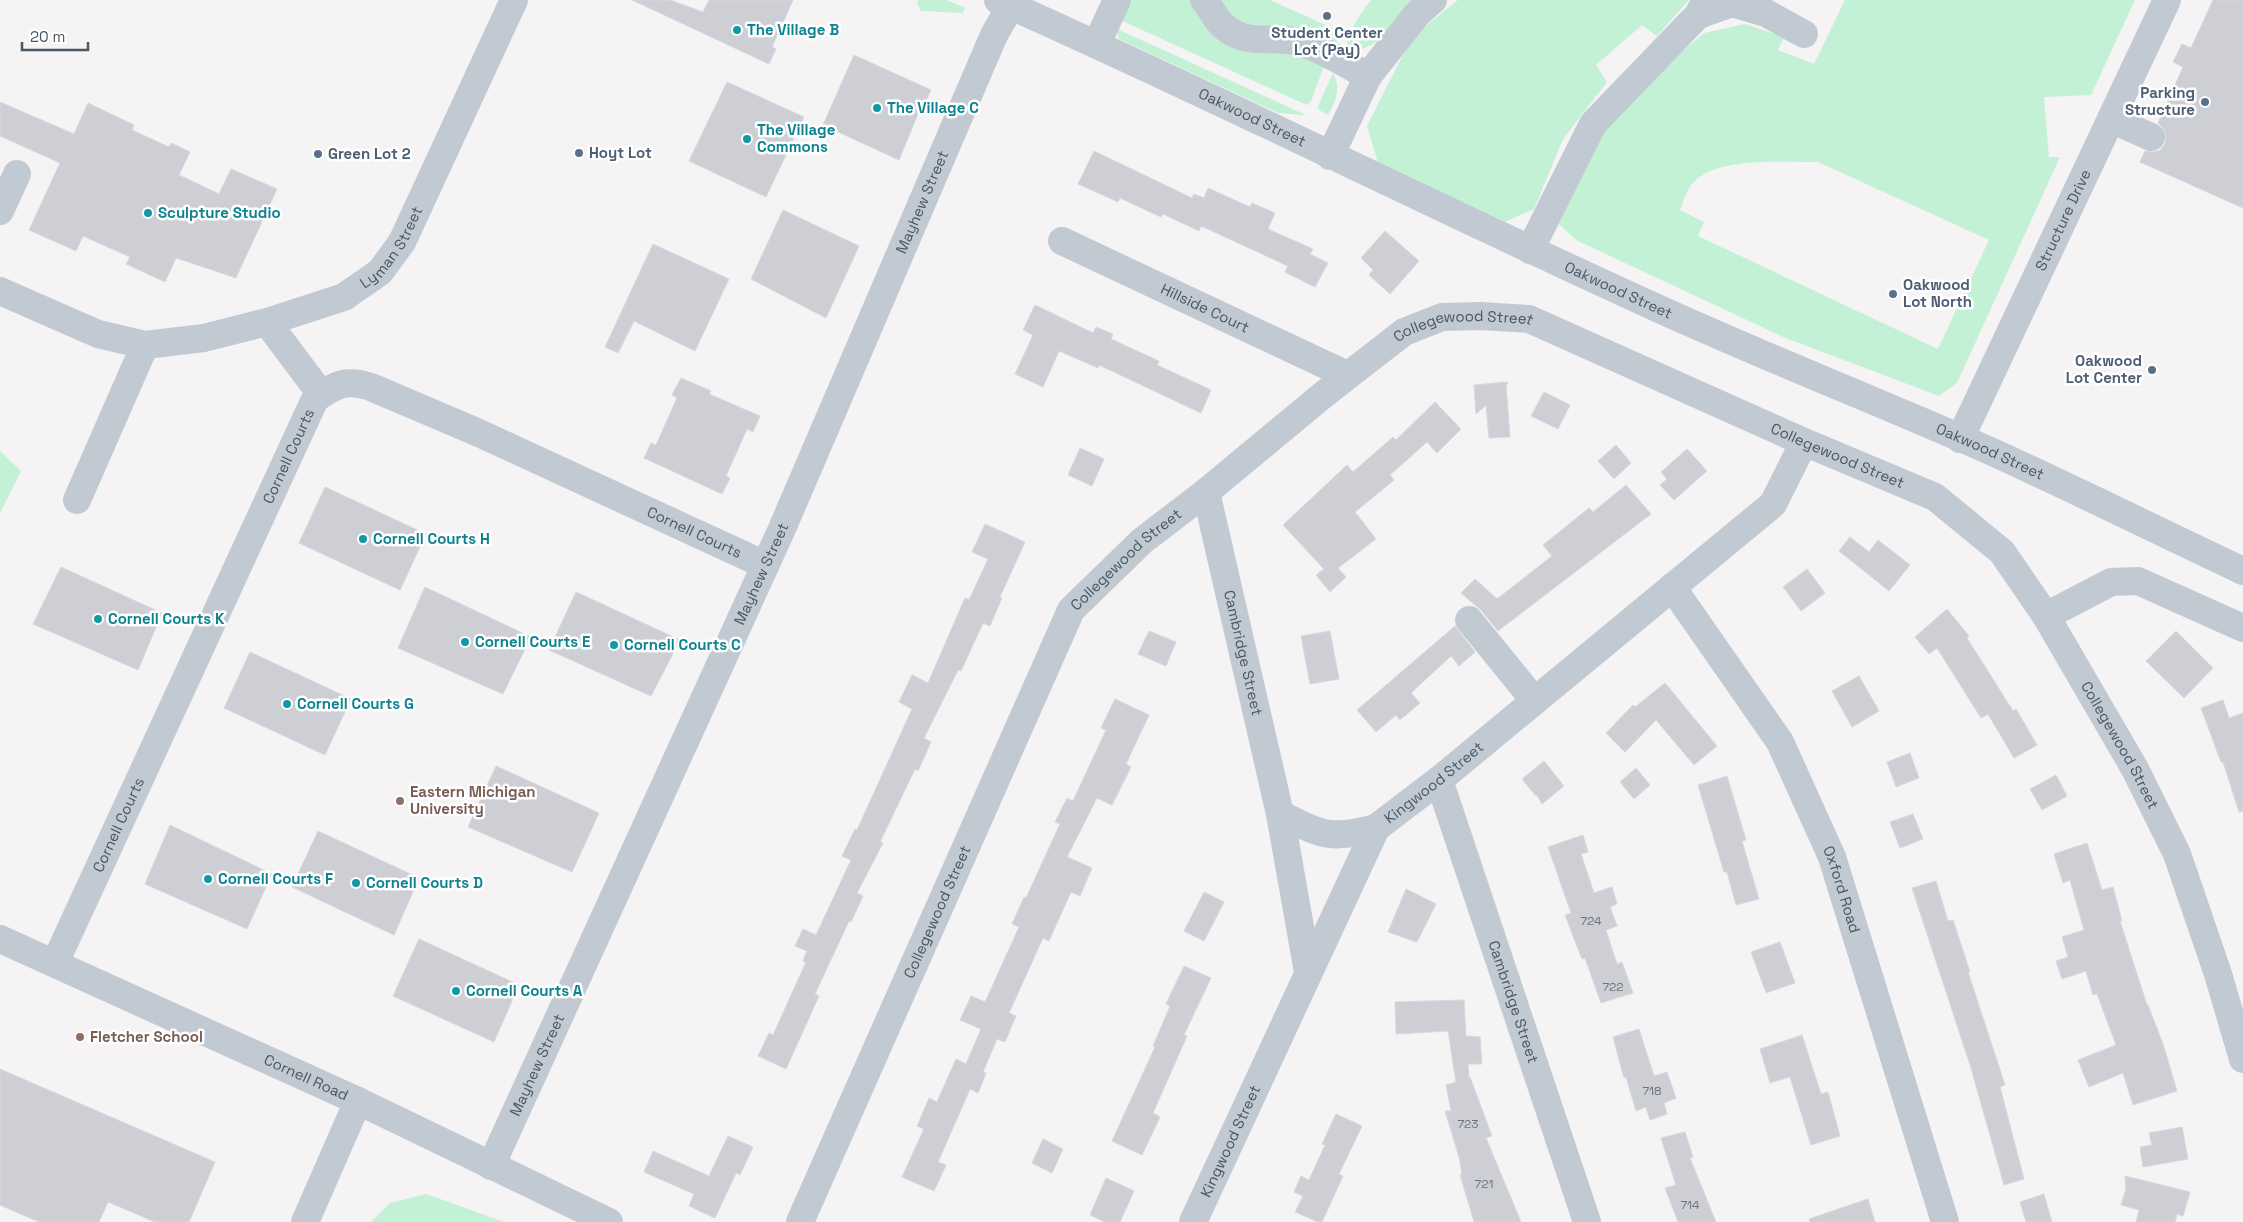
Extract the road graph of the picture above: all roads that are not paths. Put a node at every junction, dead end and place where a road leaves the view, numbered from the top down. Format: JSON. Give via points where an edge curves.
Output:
{"nodes":[{"id":1,"x":514,"y":0,"type":"edge"},
{"id":2,"x":1117,"y":0,"type":"edge"},
{"id":3,"x":1204,"y":0,"type":"edge"},
{"id":4,"x":1433,"y":0,"type":"edge"},
{"id":5,"x":2167,"y":0,"type":"edge"},
{"id":6,"x":1007,"y":2,"type":"edge"},
{"id":7,"x":1702,"y":8,"type":"edge"},
{"id":8,"x":1804,"y":34,"type":"dead end"},
{"id":9,"x":1097,"y":44,"type":"junction"},
{"id":10,"x":1368,"y":76,"type":"junction"},
{"id":11,"x":2111,"y":119,"type":"junction"},
{"id":12,"x":2151,"y":137,"type":"dead end"},
{"id":13,"x":1330,"y":156,"type":"junction"},
{"id":14,"x":17,"y":174,"type":"dead end"},
{"id":15,"x":0,"y":211,"type":"edge"},
{"id":16,"x":1062,"y":241,"type":"dead end"},
{"id":17,"x":1530,"y":250,"type":"junction"},
{"id":18,"x":0,"y":291,"type":"edge"},
{"id":19,"x":267,"y":322,"type":"junction"},
{"id":20,"x":145,"y":345,"type":"junction"},
{"id":21,"x":1347,"y":375,"type":"junction"},
{"id":22,"x":321,"y":394,"type":"junction"},
{"id":23,"x":1960,"y":439,"type":"junction"},
{"id":24,"x":1804,"y":442,"type":"junction"},
{"id":25,"x":1206,"y":492,"type":"junction"},
{"id":26,"x":77,"y":500,"type":"dead end"},
{"id":27,"x":765,"y":565,"type":"junction"},
{"id":28,"x":2243,"y":572,"type":"edge"},
{"id":29,"x":1672,"y":587,"type":"junction"},
{"id":30,"x":2046,"y":616,"type":"junction"},
{"id":31,"x":1469,"y":620,"type":"dead end"},
{"id":32,"x":2243,"y":628,"type":"edge"},
{"id":33,"x":1534,"y":700,"type":"junction"},
{"id":34,"x":1439,"y":780,"type":"junction"},
{"id":35,"x":1280,"y":814,"type":"junction"},
{"id":36,"x":1376,"y":828,"type":"junction"},
{"id":37,"x":0,"y":939,"type":"edge"},
{"id":38,"x":55,"y":964,"type":"junction"},
{"id":39,"x":1308,"y":972,"type":"junction"},
{"id":40,"x":2243,"y":1059,"type":"edge"},
{"id":41,"x":358,"y":1101,"type":"junction"},
{"id":42,"x":491,"y":1166,"type":"junction"},
{"id":43,"x":305,"y":1222,"type":"edge"},
{"id":44,"x":609,"y":1222,"type":"edge"},
{"id":45,"x":800,"y":1222,"type":"edge"},
{"id":46,"x":1193,"y":1222,"type":"edge"},
{"id":47,"x":1587,"y":1222,"type":"edge"},
{"id":48,"x":1945,"y":1222,"type":"edge"}],
"edges":[{"from":1,"to":19,"type":"street","name":"Lyman Street","via":[[402,242],[380,272],[344,297]]},
{"from":2,"to":9,"type":"street"},
{"from":3,"to":10,"type":"street","via":[[1222,24],[1240,35],[1301,43]]},
{"from":4,"to":10,"type":"street","via":[[1417,14]]},
{"from":5,"to":11,"type":"street","name":"Structure Drive"},
{"from":6,"to":9,"type":"street","name":"Oakwood Street"},
{"from":6,"to":27,"type":"street","name":"Mayhew Street"},
{"from":7,"to":8,"type":"street","via":[[1732,3],[1766,13]]},
{"from":7,"to":17,"type":"street","via":[[1593,124]]},
{"from":9,"to":13,"type":"street","name":"Oakwood Street"},
{"from":10,"to":13,"type":"street"},
{"from":11,"to":12,"type":"street"},
{"from":11,"to":23,"type":"street","name":"Structure Drive"},
{"from":13,"to":17,"type":"street","name":"Oakwood Street"},
{"from":14,"to":15,"type":"street"},
{"from":16,"to":21,"type":"street","name":"Hillside Court"},
{"from":17,"to":23,"type":"street","name":"Oakwood Street","via":[[1730,342]]},
{"from":18,"to":20,"type":"street","name":"Lyman Street","via":[[98,334]]},
{"from":19,"to":20,"type":"street","name":"Lyman Street","via":[[204,338]]},
{"from":19,"to":22,"type":"street"},
{"from":20,"to":26,"type":"street"},
{"from":21,"to":24,"type":"street","name":"Collegewood Street","via":[[1404,332],[1442,317],[1529,319]]},
{"from":21,"to":25,"type":"street","name":"Collegewood Street"},
{"from":22,"to":27,"type":"street","name":"Cornell Courts","via":[[337,385],[353,382],[370,387]]},
{"from":22,"to":38,"type":"street","name":"Cornell Courts","via":[[315,399]]},
{"from":23,"to":28,"type":"street","name":"Oakwood Street"},
{"from":24,"to":29,"type":"street","name":"Kingwood Street","via":[[1773,504]]},
{"from":24,"to":30,"type":"street","name":"Collegewood Street","via":[[1935,497],[2002,552]]},
{"from":25,"to":35,"type":"street","name":"Cambridge Street"},
{"from":25,"to":45,"type":"street","name":"Collegewood Street","via":[[1142,541],[1071,610]]},
{"from":27,"to":42,"type":"street","name":"Mayhew Street"},
{"from":29,"to":33,"type":"street","name":"Kingwood Street"},
{"from":29,"to":48,"type":"street","name":"Oxford Road","via":[[1780,742],[1832,857]]},
{"from":30,"to":32,"type":"street","via":[[2111,582],[2138,581]]},
{"from":30,"to":40,"type":"street","name":"Collegewood Street","via":[[2135,769],[2177,854]]},
{"from":31,"to":33,"type":"street"},
{"from":33,"to":34,"type":"street","name":"Kingwood Street"},
{"from":34,"to":36,"type":"street","name":"Kingwood Street"},
{"from":34,"to":47,"type":"street","name":"Cambridge Street"},
{"from":35,"to":36,"type":"street","via":[[1314,831],[1334,836]]},
{"from":35,"to":39,"type":"street","name":"Cambridge Street"},
{"from":36,"to":39,"type":"street","name":"Kingwood Street"},
{"from":37,"to":38,"type":"street","name":"Cornell Road"},
{"from":38,"to":41,"type":"street","name":"Cornell Road"},
{"from":39,"to":46,"type":"street","name":"Kingwood Street"},
{"from":41,"to":42,"type":"street","name":"Cornell Road"},
{"from":41,"to":43,"type":"street"},
{"from":42,"to":44,"type":"street","name":"Cornell Road"}]}
